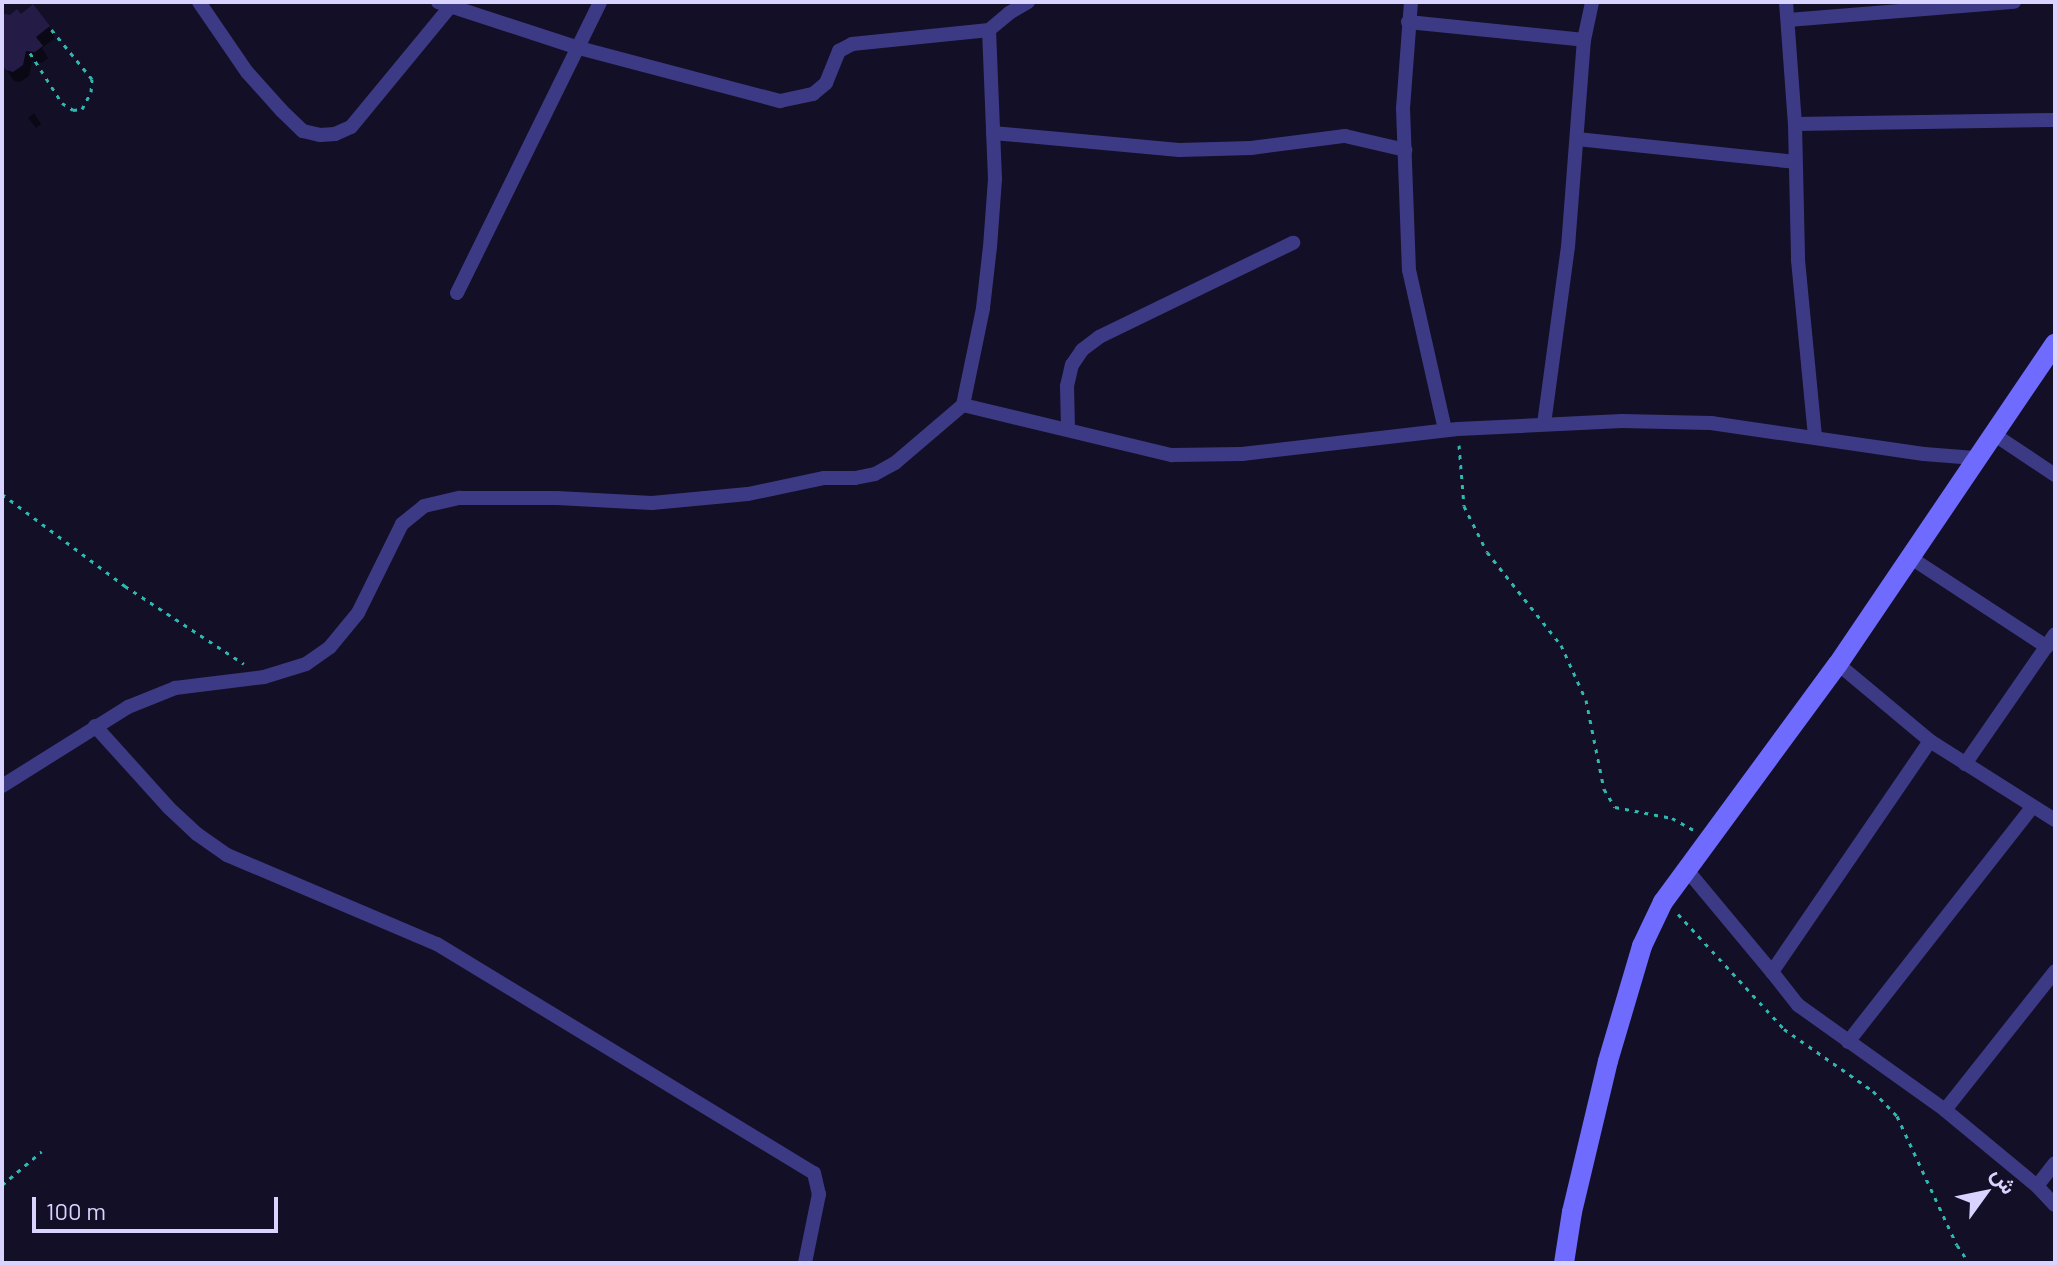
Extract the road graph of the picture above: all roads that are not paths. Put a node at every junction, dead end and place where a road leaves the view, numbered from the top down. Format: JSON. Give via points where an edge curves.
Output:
{"nodes":[{"id":1,"x":199,"y":2,"type":"edge"},
{"id":2,"x":600,"y":2,"type":"edge"},
{"id":3,"x":1028,"y":2,"type":"edge"},
{"id":4,"x":1411,"y":2,"type":"edge"},
{"id":5,"x":1592,"y":2,"type":"edge"},
{"id":6,"x":1786,"y":2,"type":"edge"},
{"id":7,"x":2014,"y":2,"type":"edge"},
{"id":8,"x":444,"y":4,"type":"edge"},
{"id":9,"x":1882,"y":7,"type":"edge"},
{"id":10,"x":1788,"y":20,"type":"junction"},
{"id":11,"x":1408,"y":22,"type":"junction"},
{"id":12,"x":989,"y":30,"type":"junction"},
{"id":13,"x":1584,"y":40,"type":"junction"},
{"id":14,"x":579,"y":48,"type":"junction"},
{"id":15,"x":2055,"y":120,"type":"edge"},
{"id":16,"x":1795,"y":124,"type":"junction"},
{"id":17,"x":993,"y":133,"type":"junction"},
{"id":18,"x":1577,"y":139,"type":"junction"},
{"id":19,"x":1405,"y":150,"type":"junction"},
{"id":20,"x":1795,"y":162,"type":"junction"},
{"id":21,"x":1293,"y":243,"type":"dead end"},
{"id":22,"x":457,"y":293,"type":"dead end"},
{"id":23,"x":2055,"y":343,"type":"edge"},
{"id":24,"x":963,"y":405,"type":"junction"},
{"id":25,"x":1544,"y":424,"type":"junction"},
{"id":26,"x":1068,"y":429,"type":"junction"},
{"id":27,"x":1452,"y":429,"type":"junction"},
{"id":28,"x":1992,"y":433,"type":"junction"},
{"id":29,"x":1815,"y":437,"type":"junction"},
{"id":30,"x":1975,"y":458,"type":"junction"},
{"id":31,"x":2055,"y":475,"type":"edge"},
{"id":32,"x":1908,"y":556,"type":"junction"},
{"id":33,"x":2051,"y":641,"type":"edge"},
{"id":34,"x":1838,"y":664,"type":"junction"},
{"id":35,"x":95,"y":726,"type":"junction"},
{"id":36,"x":1930,"y":741,"type":"junction"},
{"id":37,"x":1965,"y":764,"type":"junction"},
{"id":38,"x":2,"y":786,"type":"edge"},
{"id":39,"x":2032,"y":807,"type":"junction"},
{"id":40,"x":2055,"y":820,"type":"edge"},
{"id":41,"x":1687,"y":870,"type":"junction"},
{"id":42,"x":2055,"y":971,"type":"edge"},
{"id":43,"x":1772,"y":972,"type":"junction"},
{"id":44,"x":1848,"y":1042,"type":"junction"},
{"id":45,"x":1945,"y":1110,"type":"junction"},
{"id":46,"x":2055,"y":1163,"type":"edge"},
{"id":47,"x":2037,"y":1186,"type":"junction"},
{"id":48,"x":2055,"y":1205,"type":"edge"},
{"id":49,"x":805,"y":1263,"type":"edge"},
{"id":50,"x":1564,"y":1263,"type":"edge"}],
"edges":[{"from":1,"to":8,"type":"street","via":[[247,72],[282,111],[303,131],[320,135],[351,127]]},
{"from":2,"to":14,"type":"street"},
{"from":3,"to":12,"type":"street"},
{"from":4,"to":11,"type":"street"},
{"from":5,"to":13,"type":"street"},
{"from":6,"to":10,"type":"street"},
{"from":7,"to":9,"type":"street"},
{"from":8,"to":14,"type":"street"},
{"from":9,"to":10,"type":"street"},
{"from":10,"to":16,"type":"street"},
{"from":11,"to":13,"type":"street"},
{"from":11,"to":19,"type":"street"},
{"from":12,"to":14,"type":"street","via":[[852,44],[839,51],[826,83],[813,94],[780,101]]},
{"from":12,"to":17,"type":"street"},
{"from":13,"to":18,"type":"street"},
{"from":14,"to":22,"type":"street"},
{"from":15,"to":16,"type":"street"},
{"from":16,"to":20,"type":"street"},
{"from":17,"to":19,"type":"street","via":[[1179,150],[1251,148],[1345,136]]},
{"from":17,"to":24,"type":"street","via":[[990,247]]},
{"from":18,"to":20,"type":"street"},
{"from":18,"to":25,"type":"street"},
{"from":19,"to":27,"type":"street","via":[[1409,270]]},
{"from":20,"to":29,"type":"street","via":[[1798,260]]},
{"from":21,"to":26,"type":"street","via":[[1082,350],[1067,386]]},
{"from":23,"to":28,"type":"street"},
{"from":24,"to":26,"type":"street"},
{"from":24,"to":35,"type":"street","via":[[895,463],[855,478],[796,481],[748,494],[652,503],[460,498],[424,506],[402,524],[358,613],[330,647],[306,664],[264,677],[175,688]]},
{"from":25,"to":27,"type":"street"},
{"from":25,"to":29,"type":"street","via":[[1711,423]]},
{"from":26,"to":27,"type":"street","via":[[1172,455],[1207,456]]},
{"from":28,"to":30,"type":"street"},
{"from":28,"to":31,"type":"street"},
{"from":29,"to":30,"type":"street"},
{"from":30,"to":32,"type":"street"},
{"from":32,"to":33,"type":"street"},
{"from":32,"to":34,"type":"street"},
{"from":33,"to":37,"type":"street"},
{"from":34,"to":36,"type":"street"},
{"from":34,"to":41,"type":"street"},
{"from":35,"to":38,"type":"street"},
{"from":35,"to":49,"type":"street","via":[[169,808],[227,855],[437,944],[814,1173],[819,1194]]},
{"from":36,"to":37,"type":"street"},
{"from":36,"to":43,"type":"street"},
{"from":37,"to":39,"type":"street"},
{"from":39,"to":40,"type":"street"},
{"from":39,"to":44,"type":"street"},
{"from":41,"to":43,"type":"street"},
{"from":41,"to":50,"type":"street","via":[[1663,902],[1642,946],[1608,1061]]},
{"from":42,"to":45,"type":"street"},
{"from":43,"to":44,"type":"street","via":[[1798,1005]]},
{"from":44,"to":45,"type":"street"},
{"from":45,"to":47,"type":"street"},
{"from":46,"to":47,"type":"street"},
{"from":47,"to":48,"type":"street"}]}
